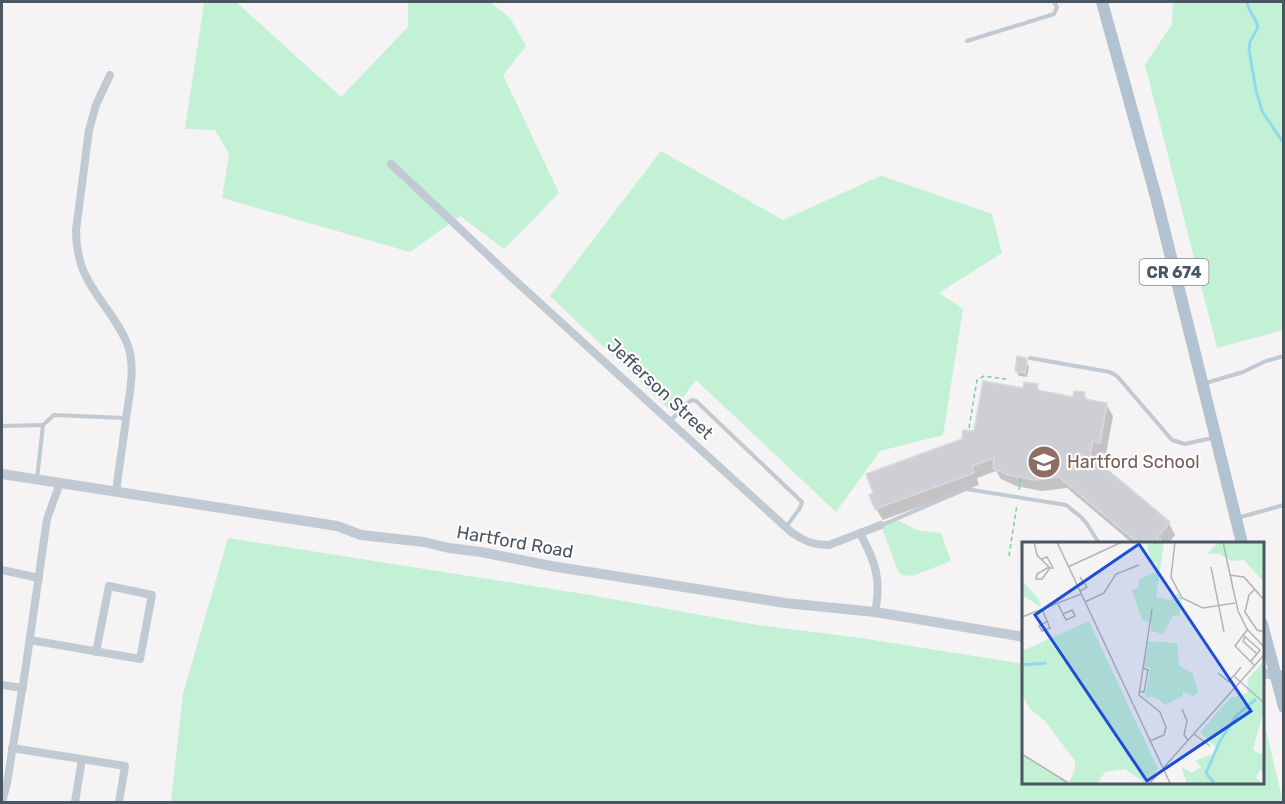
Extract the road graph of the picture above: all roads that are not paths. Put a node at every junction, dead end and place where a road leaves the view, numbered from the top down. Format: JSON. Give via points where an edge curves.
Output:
{"nodes":[{"id":1,"x":1054,"y":2,"type":"edge"},
{"id":2,"x":1102,"y":2,"type":"edge"},
{"id":3,"x":967,"y":41,"type":"dead end"},
{"id":4,"x":110,"y":75,"type":"dead end"},
{"id":5,"x":391,"y":164,"type":"dead end"},
{"id":6,"x":1284,"y":356,"type":"edge"},
{"id":7,"x":1030,"y":358,"type":"dead end"},
{"id":8,"x":1202,"y":384,"type":"junction"},
{"id":9,"x":126,"y":418,"type":"junction"},
{"id":10,"x":670,"y":421,"type":"junction"},
{"id":11,"x":43,"y":425,"type":"junction"},
{"id":12,"x":2,"y":426,"type":"edge"},
{"id":13,"x":1216,"y":437,"type":"junction"},
{"id":14,"x":2,"y":474,"type":"edge"},
{"id":15,"x":36,"y":479,"type":"junction"},
{"id":16,"x":60,"y":483,"type":"junction"},
{"id":17,"x":116,"y":492,"type":"junction"},
{"id":18,"x":1284,"y":505,"type":"edge"},
{"id":19,"x":1236,"y":519,"type":"junction"},
{"id":20,"x":881,"y":525,"type":"joint"},
{"id":21,"x":786,"y":527,"type":"junction"},
{"id":22,"x":860,"y":533,"type":"junction"},
{"id":23,"x":1098,"y":542,"type":"edge"},
{"id":24,"x":1242,"y":542,"type":"edge"},
{"id":25,"x":2,"y":570,"type":"edge"},
{"id":26,"x":39,"y":578,"type":"junction"},
{"id":27,"x":875,"y":612,"type":"junction"},
{"id":28,"x":1264,"y":629,"type":"edge"},
{"id":29,"x":1022,"y":637,"type":"edge"},
{"id":30,"x":30,"y":640,"type":"junction"},
{"id":31,"x":96,"y":652,"type":"junction"},
{"id":32,"x":1274,"y":675,"type":"edge"},
{"id":33,"x":2,"y":685,"type":"edge"},
{"id":34,"x":23,"y":688,"type":"junction"},
{"id":35,"x":1284,"y":707,"type":"edge"},
{"id":36,"x":12,"y":748,"type":"junction"},
{"id":37,"x":82,"y":759,"type":"junction"},
{"id":38,"x":2,"y":802,"type":"edge"},
{"id":39,"x":75,"y":802,"type":"edge"},
{"id":40,"x":119,"y":802,"type":"edge"}],
"edges":[{"from":1,"to":3,"type":"lane","via":[[1054,14]]},
{"from":2,"to":8,"type":"main road","number":"CR 674"},
{"from":4,"to":9,"type":"street","via":[[88,130],[76,244],[84,272],[128,345],[132,380]]},
{"from":5,"to":10,"type":"street","name":"Jefferson Street"},
{"from":6,"to":8,"type":"lane"},
{"from":7,"to":13,"type":"lane","via":[[1117,376],[1174,441],[1188,444]]},
{"from":8,"to":13,"type":"main road","number":"CR 674"},
{"from":9,"to":11,"type":"lane","via":[[54,415]]},
{"from":9,"to":17,"type":"street"},
{"from":10,"to":21,"type":"street","name":"Jefferson Street"},
{"from":10,"to":21,"type":"lane","via":[[689,402],[696,401],[802,502]]},
{"from":11,"to":12,"type":"lane"},
{"from":11,"to":15,"type":"lane"},
{"from":13,"to":19,"type":"main road","number":"CR 674"},
{"from":14,"to":15,"type":"street","name":"Hartford Road"},
{"from":15,"to":16,"type":"street","name":"Hartford Road"},
{"from":16,"to":17,"type":"street","name":"Hartford Road"},
{"from":16,"to":26,"type":"street","via":[[47,519]]},
{"from":17,"to":27,"type":"street","name":"Hartford Road","via":[[337,526],[361,535],[424,542],[676,586]]},
{"from":18,"to":19,"type":"lane"},
{"from":19,"to":24,"type":"main road","number":"CR 674"},
{"from":20,"to":22,"type":"street","name":"Jefferson Street"},
{"from":20,"to":23,"type":"lane","via":[[966,489],[1066,506],[1081,517]]},
{"from":21,"to":22,"type":"street","name":"Jefferson Street","via":[[821,546]]},
{"from":22,"to":27,"type":"street","via":[[876,572]]},
{"from":25,"to":26,"type":"street"},
{"from":26,"to":30,"type":"street"},
{"from":27,"to":29,"type":"street","name":"Hartford Road"},
{"from":28,"to":32,"type":"main road"},
{"from":30,"to":31,"type":"street"},
{"from":30,"to":34,"type":"street"},
{"from":31,"to":31,"type":"street","via":[[140,659],[152,595],[109,586]]},
{"from":32,"to":35,"type":"main road"},
{"from":33,"to":34,"type":"street"},
{"from":34,"to":36,"type":"street"},
{"from":36,"to":37,"type":"street"},
{"from":36,"to":38,"type":"street"},
{"from":37,"to":39,"type":"street"},
{"from":37,"to":40,"type":"street","via":[[125,766]]}]}
